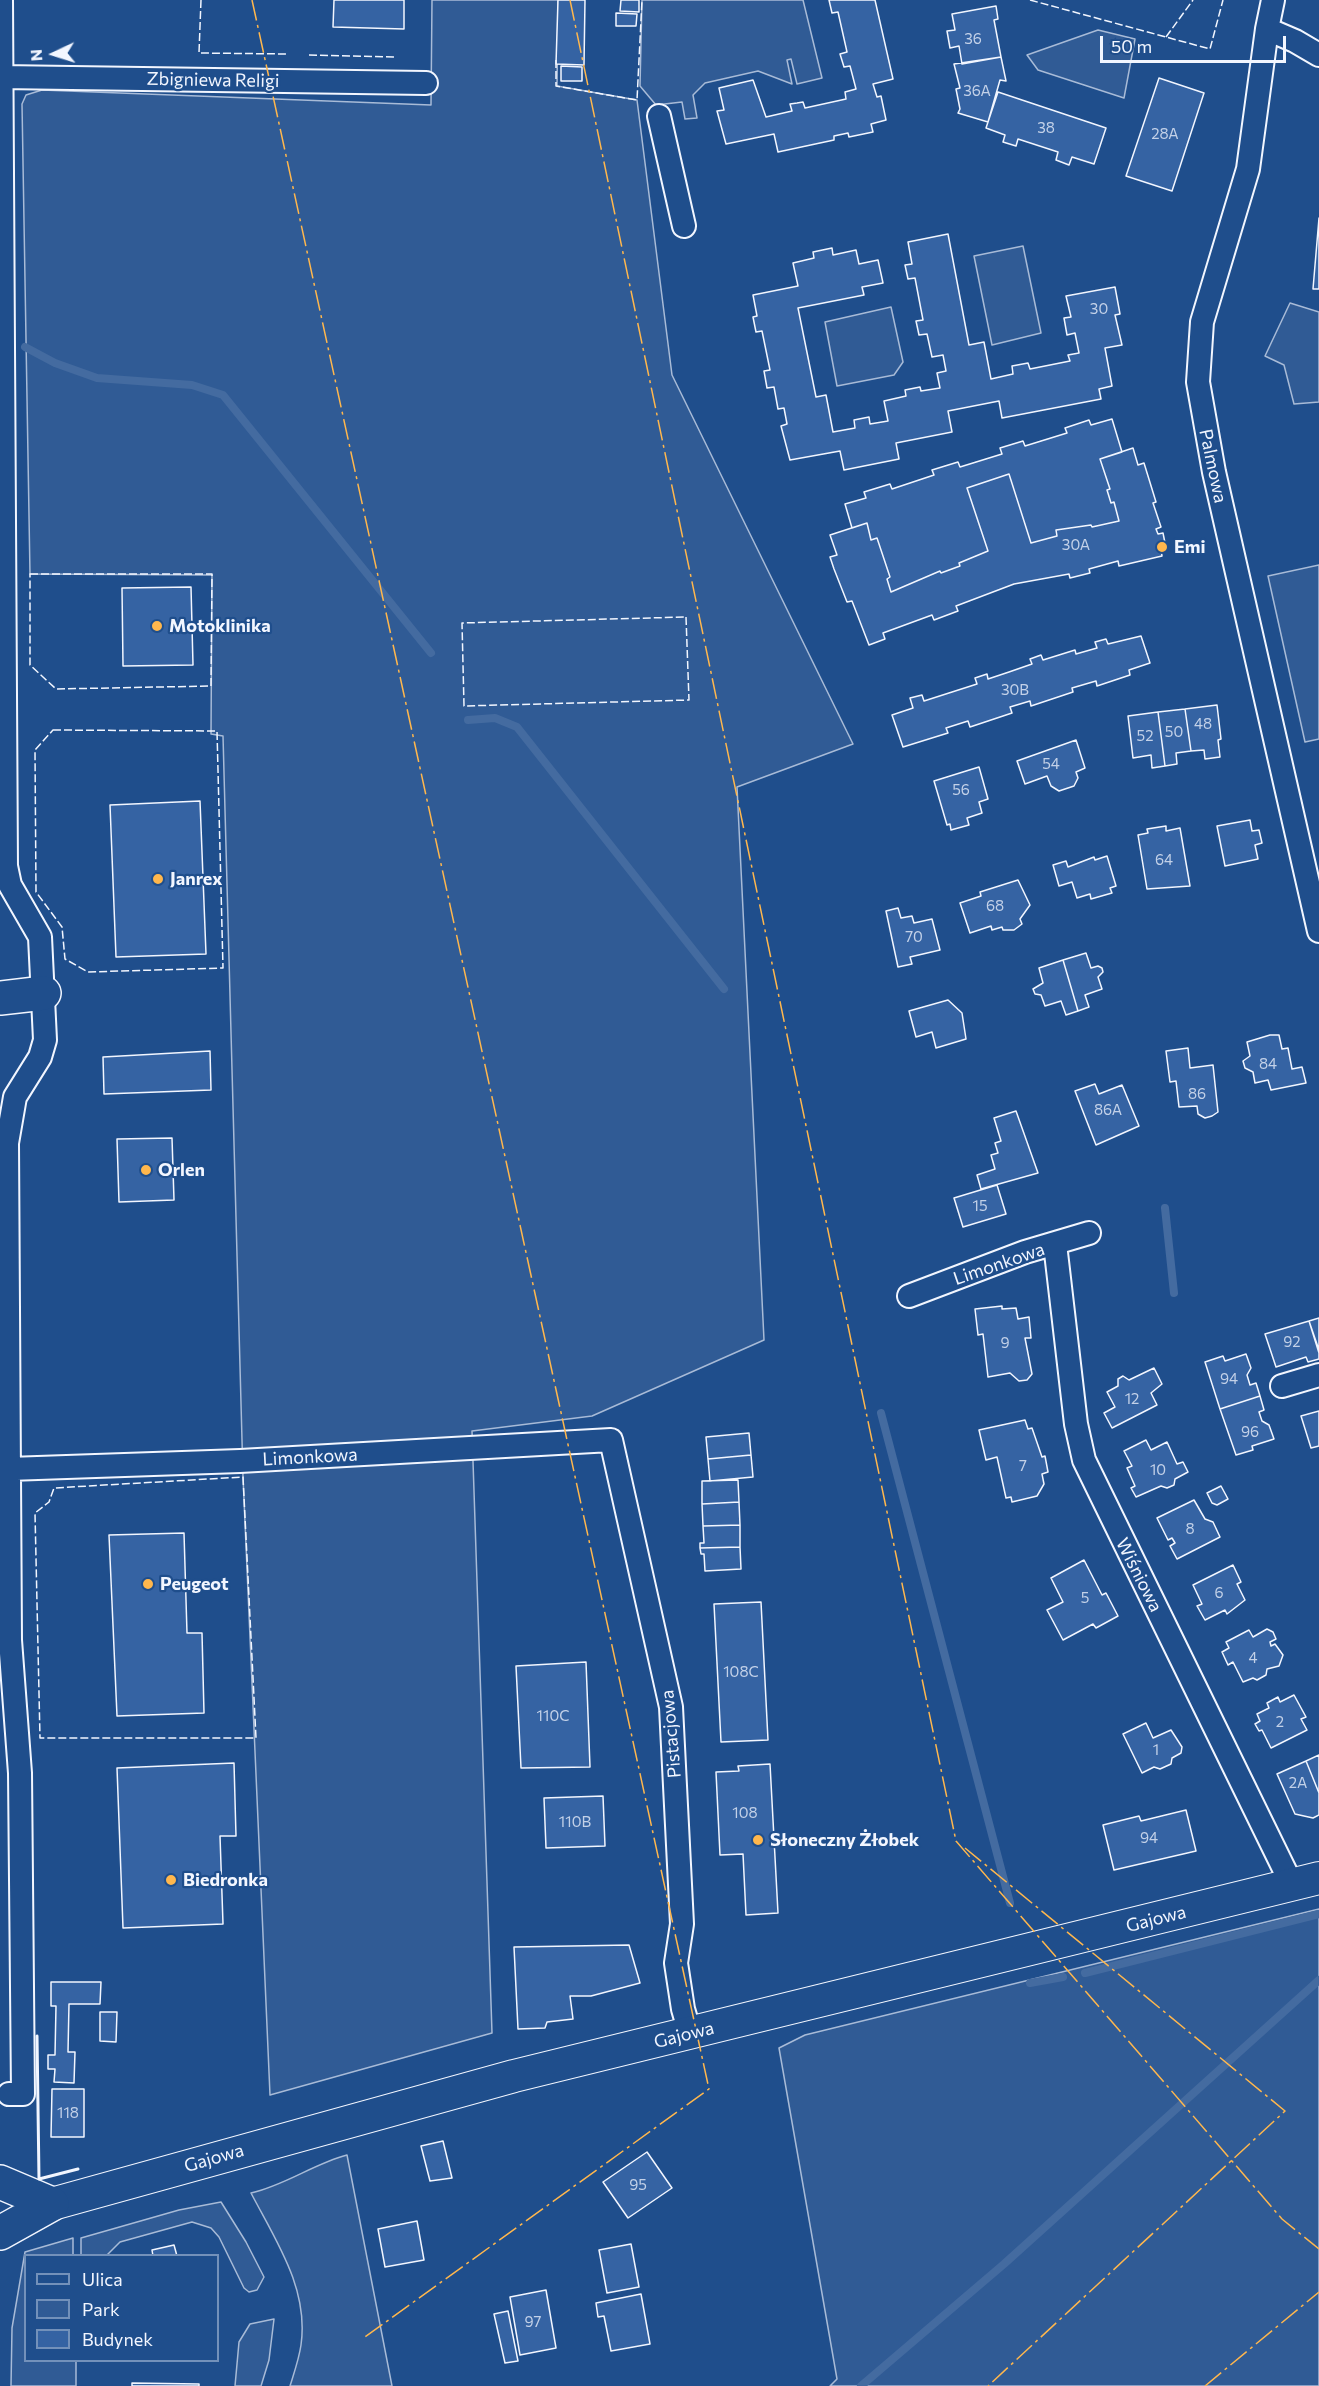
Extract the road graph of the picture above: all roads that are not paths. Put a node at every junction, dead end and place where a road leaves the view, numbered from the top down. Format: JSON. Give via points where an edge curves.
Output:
{"nodes":[{"id":1,"x":1,"y":0,"type":"edge"},
{"id":2,"x":1273,"y":0,"type":"edge"},
{"id":3,"x":1267,"y":29,"type":"junction"},
{"id":4,"x":1319,"y":55,"type":"edge"},
{"id":5,"x":1,"y":77,"type":"edge"},
{"id":6,"x":426,"y":83,"type":"dead end"},
{"id":7,"x":659,"y":116,"type":"dead end"},
{"id":8,"x":684,"y":226,"type":"dead end"},
{"id":9,"x":1319,"y":931,"type":"edge"},
{"id":10,"x":44,"y":993,"type":"junction"},
{"id":11,"x":0,"y":997,"type":"edge"},
{"id":12,"x":1089,"y":1233,"type":"dead end"},
{"id":13,"x":1056,"y":1244,"type":"junction"},
{"id":14,"x":909,"y":1296,"type":"dead end"},
{"id":15,"x":1319,"y":1376,"type":"edge"},
{"id":16,"x":1282,"y":1386,"type":"dead end"},
{"id":17,"x":611,"y":1440,"type":"joint"},
{"id":18,"x":9,"y":1469,"type":"junction"},
{"id":19,"x":1305,"y":1882,"type":"edge"},
{"id":20,"x":690,"y":2033,"type":"junction"},
{"id":21,"x":9,"y":2094,"type":"dead end"},
{"id":22,"x":0,"y":2182,"type":"edge"},
{"id":23,"x":52,"y":2204,"type":"junction"},
{"id":24,"x":0,"y":2233,"type":"edge"}],
"edges":[{"from":1,"to":5,"type":"street"},
{"from":2,"to":3,"type":"street","name":"Palmowa"},
{"from":3,"to":4,"type":"street"},
{"from":3,"to":9,"type":"street","name":"Palmowa","via":[[1248,170],[1202,322],[1198,382],[1214,472]]},
{"from":5,"to":6,"type":"street","name":"Zbigniewa Religi"},
{"from":5,"to":10,"type":"street","via":[[6,866],[10,885],[40,937]]},
{"from":7,"to":8,"type":"street"},
{"from":10,"to":11,"type":"highway"},
{"from":10,"to":18,"type":"street","via":[[45,1040],[40,1057],[15,1097],[7,1143]]},
{"from":12,"to":13,"type":"street","name":"Limonkowa"},
{"from":13,"to":14,"type":"street","name":"Limonkowa"},
{"from":13,"to":19,"type":"street","name":"Wiśniowa","via":[[1076,1424],[1084,1460]]},
{"from":15,"to":16,"type":"street"},
{"from":17,"to":18,"type":"street","name":"Limonkowa","via":[[240,1461]]},
{"from":17,"to":20,"type":"street","name":"Pistacjowa","via":[[672,1707],[682,1924],[676,1963]]},
{"from":18,"to":21,"type":"street","via":[[10,1640],[22,1820],[23,2094]]},
{"from":19,"to":20,"type":"street","name":"Gajowa"},
{"from":20,"to":23,"type":"street","name":"Gajowa","via":[[391,2108]]},
{"from":22,"to":23,"type":"highway"},
{"from":23,"to":24,"type":"highway"}]}
